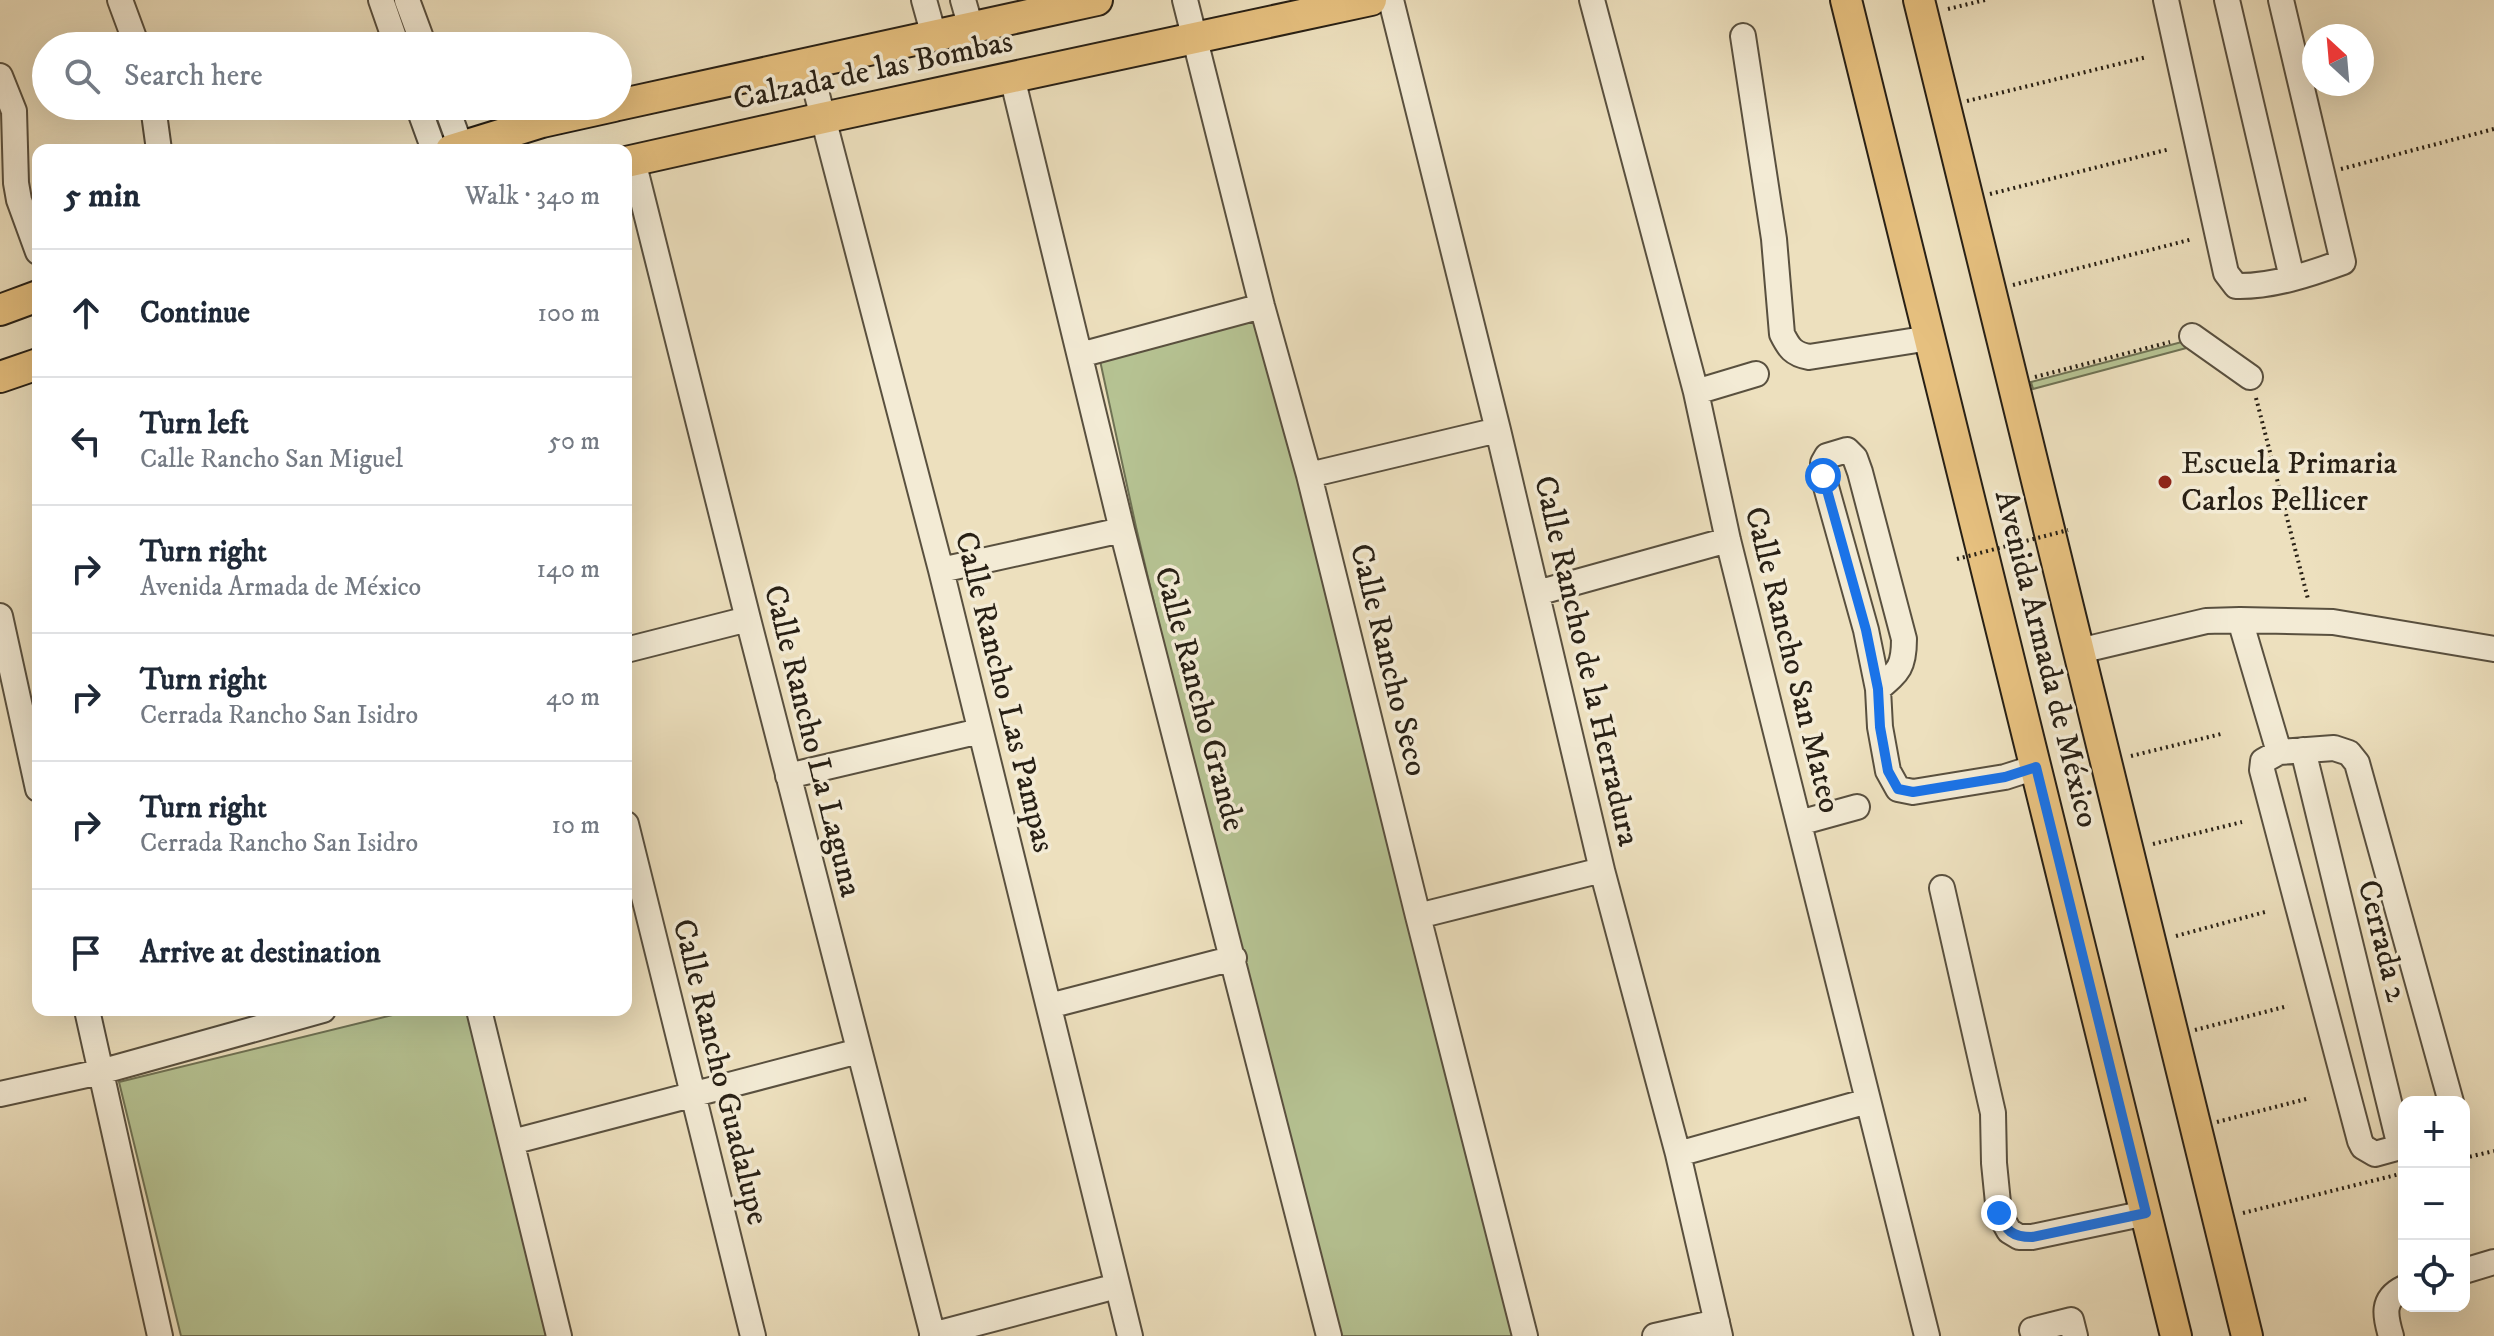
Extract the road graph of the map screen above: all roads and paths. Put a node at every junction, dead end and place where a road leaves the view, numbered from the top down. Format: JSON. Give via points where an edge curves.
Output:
{"nodes":[{"id":1,"x":120,"y":0,"type":"edge"},
{"id":2,"x":381,"y":0,"type":"edge"},
{"id":3,"x":407,"y":0,"type":"edge"},
{"id":4,"x":924,"y":0,"type":"edge"},
{"id":5,"x":1097,"y":0,"type":"edge"},
{"id":6,"x":1185,"y":0,"type":"edge"},
{"id":7,"x":1371,"y":0,"type":"edge"},
{"id":8,"x":1391,"y":0,"type":"edge"},
{"id":9,"x":1592,"y":0,"type":"edge"},
{"id":10,"x":1846,"y":0,"type":"edge"},
{"id":11,"x":1985,"y":0,"type":"edge"},
{"id":12,"x":2166,"y":0,"type":"edge"},
{"id":13,"x":2227,"y":0,"type":"edge"},
{"id":14,"x":2281,"y":0,"type":"edge"},
{"id":15,"x":1048,"y":5,"type":"edge"},
{"id":16,"x":1921,"y":8,"type":"edge"},
{"id":17,"x":967,"y":14,"type":"edge"},
{"id":18,"x":132,"y":32,"type":"edge"},
{"id":19,"x":392,"y":32,"type":"edge"},
{"id":20,"x":419,"y":32,"type":"edge"},
{"id":21,"x":934,"y":36,"type":"junction"},
{"id":22,"x":1743,"y":36,"type":"dead end"},
{"id":23,"x":1195,"y":39,"type":"junction"},
{"id":24,"x":2147,"y":57,"type":"dead end"},
{"id":25,"x":809,"y":64,"type":"junction"},
{"id":26,"x":0,"y":76,"type":"edge"},
{"id":27,"x":1012,"y":77,"type":"junction"},
{"id":28,"x":632,"y":103,"type":"edge"},
{"id":29,"x":1945,"y":107,"type":"junction"},
{"id":30,"x":823,"y":118,"type":"junction"},
{"id":31,"x":155,"y":120,"type":"edge"},
{"id":32,"x":429,"y":120,"type":"edge"},
{"id":33,"x":448,"y":120,"type":"edge"},
{"id":34,"x":551,"y":120,"type":"edge"},
{"id":35,"x":2494,"y":129,"type":"edge"},
{"id":36,"x":158,"y":144,"type":"edge"},
{"id":37,"x":448,"y":144,"type":"edge"},
{"id":38,"x":451,"y":144,"type":"edge"},
{"id":39,"x":469,"y":144,"type":"edge"},
{"id":40,"x":2170,"y":149,"type":"dead end"},
{"id":41,"x":632,"y":161,"type":"edge"},
{"id":42,"x":632,"y":174,"type":"edge"},
{"id":43,"x":2322,"y":174,"type":"junction"},
{"id":44,"x":1969,"y":200,"type":"junction"},
{"id":45,"x":32,"y":236,"type":"edge"},
{"id":46,"x":2193,"y":239,"type":"dead end"},
{"id":47,"x":2292,"y":278,"type":"junction"},
{"id":48,"x":1991,"y":290,"type":"junction"},
{"id":49,"x":32,"y":298,"type":"edge"},
{"id":50,"x":1262,"y":306,"type":"junction"},
{"id":51,"x":0,"y":310,"type":"edge"},
{"id":52,"x":2192,"y":336,"type":"joint"},
{"id":53,"x":1930,"y":338,"type":"junction"},
{"id":54,"x":1080,"y":355,"type":"junction"},
{"id":55,"x":32,"y":366,"type":"edge"},
{"id":56,"x":1756,"y":374,"type":"dead end"},
{"id":57,"x":0,"y":377,"type":"edge"},
{"id":58,"x":2250,"y":377,"type":"joint"},
{"id":59,"x":2013,"y":383,"type":"junction"},
{"id":60,"x":1696,"y":392,"type":"junction"},
{"id":61,"x":1498,"y":430,"type":"junction"},
{"id":62,"x":1309,"y":475,"type":"junction"},
{"id":63,"x":1122,"y":530,"type":"junction"},
{"id":64,"x":2068,"y":530,"type":"dead end"},
{"id":65,"x":1728,"y":540,"type":"junction"},
{"id":66,"x":1957,"y":559,"type":"dead end"},
{"id":67,"x":941,"y":570,"type":"junction"},
{"id":68,"x":1537,"y":593,"type":"junction"},
{"id":69,"x":0,"y":616,"type":"edge"},
{"id":70,"x":748,"y":619,"type":"junction"},
{"id":71,"x":2240,"y":620,"type":"junction"},
{"id":72,"x":2314,"y":621,"type":"junction"},
{"id":73,"x":632,"y":648,"type":"edge"},
{"id":74,"x":2494,"y":649,"type":"edge"},
{"id":75,"x":2079,"y":651,"type":"junction"},
{"id":76,"x":1878,"y":689,"type":"junction"},
{"id":77,"x":980,"y":731,"type":"junction"},
{"id":78,"x":2221,"y":734,"type":"dead end"},
{"id":79,"x":2291,"y":751,"type":"junction"},
{"id":80,"x":32,"y":762,"type":"edge"},
{"id":81,"x":2106,"y":762,"type":"junction"},
{"id":82,"x":2036,"y":767,"type":"junction"},
{"id":83,"x":788,"y":776,"type":"junction"},
{"id":84,"x":1857,"y":807,"type":"dead end"},
{"id":85,"x":2242,"y":822,"type":"dead end"},
{"id":86,"x":1799,"y":823,"type":"junction"},
{"id":87,"x":632,"y":848,"type":"edge"},
{"id":88,"x":2128,"y":851,"type":"junction"},
{"id":89,"x":1602,"y":870,"type":"junction"},
{"id":90,"x":1942,"y":888,"type":"dead end"},
{"id":91,"x":2265,"y":912,"type":"dead end"},
{"id":92,"x":1418,"y":916,"type":"junction"},
{"id":93,"x":2150,"y":943,"type":"junction"},
{"id":94,"x":1234,"y":958,"type":"junction"},
{"id":95,"x":1049,"y":1006,"type":"junction"},
{"id":96,"x":2288,"y":1006,"type":"dead end"},
{"id":97,"x":88,"y":1016,"type":"edge"},
{"id":98,"x":284,"y":1016,"type":"edge"},
{"id":99,"x":480,"y":1016,"type":"edge"},
{"id":100,"x":2173,"y":1036,"type":"junction"},
{"id":101,"x":859,"y":1051,"type":"junction"},
{"id":102,"x":100,"y":1072,"type":"junction"},
{"id":103,"x":0,"y":1094,"type":"edge"},
{"id":104,"x":693,"y":1095,"type":"junction"},
{"id":105,"x":2449,"y":1096,"type":"edge"},
{"id":106,"x":2310,"y":1098,"type":"dead end"},
{"id":107,"x":1868,"y":1101,"type":"junction"},
{"id":108,"x":2196,"y":1127,"type":"junction"},
{"id":109,"x":2398,"y":1132,"type":"edge"},
{"id":110,"x":512,"y":1142,"type":"junction"},
{"id":111,"x":2398,"y":1147,"type":"edge"},
{"id":112,"x":2494,"y":1151,"type":"edge"},
{"id":113,"x":1678,"y":1154,"type":"junction"},
{"id":114,"x":2470,"y":1157,"type":"edge"},
{"id":115,"x":2398,"y":1174,"type":"edge"},
{"id":116,"x":2146,"y":1213,"type":"junction"},
{"id":117,"x":2218,"y":1220,"type":"junction"},
{"id":118,"x":2494,"y":1262,"type":"edge"},
{"id":119,"x":2470,"y":1269,"type":"edge"},
{"id":120,"x":1117,"y":1286,"type":"junction"},
{"id":121,"x":2398,"y":1291,"type":"edge"},
{"id":122,"x":1719,"y":1329,"type":"edge"},
{"id":123,"x":932,"y":1335,"type":"edge"},
{"id":124,"x":160,"y":1336,"type":"edge"},
{"id":125,"x":559,"y":1336,"type":"edge"},
{"id":126,"x":753,"y":1336,"type":"edge"},
{"id":127,"x":1130,"y":1336,"type":"edge"},
{"id":128,"x":1329,"y":1336,"type":"edge"},
{"id":129,"x":1525,"y":1336,"type":"edge"},
{"id":130,"x":1655,"y":1336,"type":"edge"},
{"id":131,"x":1927,"y":1336,"type":"edge"},
{"id":132,"x":2034,"y":1336,"type":"edge"},
{"id":133,"x":2075,"y":1336,"type":"edge"},
{"id":134,"x":2176,"y":1336,"type":"edge"},
{"id":135,"x":2247,"y":1336,"type":"edge"},
{"id":136,"x":2391,"y":1336,"type":"edge"}],
"edges":[{"from":1,"to":18,"type":"street"},
{"from":2,"to":19,"type":"street"},
{"from":3,"to":20,"type":"street"},
{"from":4,"to":21,"type":"street"},
{"from":5,"to":15,"type":"main road","name":"Calzada de las Bombas"},
{"from":6,"to":23,"type":"street","name":"Calle Rancho Seco"},
{"from":7,"to":23,"type":"main road","name":"Calzada de las Bombas"},
{"from":8,"to":61,"type":"street","name":"Calle Rancho de la Herradura"},
{"from":9,"to":60,"type":"street","name":"Calle Rancho San Mateo"},
{"from":10,"to":53,"type":"main road","name":"Avenida Armada de México"},
{"from":11,"to":16,"type":"path"},
{"from":12,"to":47,"type":"street","via":[[2226,273],[2236,286]]},
{"from":13,"to":47,"type":"street"},
{"from":14,"to":43,"type":"street"},
{"from":15,"to":17,"type":"main road","name":"Calzada de las Bombas"},
{"from":16,"to":29,"type":"main road","name":"Avenida Armada de México"},
{"from":17,"to":21,"type":"main road","name":"Calzada de las Bombas"},
{"from":21,"to":25,"type":"main road","name":"Calzada de las Bombas"},
{"from":22,"to":53,"type":"street","via":[[1774,239],[1782,334],[1796,355],[1809,357]]},
{"from":23,"to":27,"type":"main road","name":"Calzada de las Bombas"},
{"from":23,"to":50,"type":"street","name":"Calle Rancho Seco"},
{"from":24,"to":29,"type":"path"},
{"from":25,"to":28,"type":"main road","name":"Calzada de las Bombas"},
{"from":25,"to":30,"type":"street","name":"Calle Rancho Las Pampas"},
{"from":26,"to":45,"type":"street","via":[[14,111],[16,183]]},
{"from":27,"to":30,"type":"main road","name":"Calzada de las Bombas"},
{"from":27,"to":54,"type":"street","name":"Calle Rancho Grande"},
{"from":29,"to":44,"type":"main road","name":"Avenida Armada de México"},
{"from":30,"to":41,"type":"main road","name":"Calzada de las Bombas"},
{"from":30,"to":67,"type":"street","name":"Calle Rancho Las Pampas"},
{"from":31,"to":36,"type":"street"},
{"from":32,"to":37,"type":"street"},
{"from":33,"to":38,"type":"street"},
{"from":34,"to":39,"type":"main road","name":"Calzada de las Bombas"},
{"from":35,"to":43,"type":"path"},
{"from":40,"to":44,"type":"path"},
{"from":42,"to":70,"type":"street","name":"Calle Rancho La Laguna"},
{"from":43,"to":47,"type":"street","via":[[2343,262]]},
{"from":44,"to":48,"type":"main road","name":"Avenida Armada de México"},
{"from":46,"to":48,"type":"path"},
{"from":48,"to":59,"type":"main road","name":"Avenida Armada de México"},
{"from":49,"to":51,"type":"main road"},
{"from":50,"to":54,"type":"street"},
{"from":50,"to":62,"type":"street","name":"Calle Rancho Seco"},
{"from":52,"to":58,"type":"street"},
{"from":52,"to":59,"type":"path"},
{"from":53,"to":82,"type":"main road","name":"Avenida Armada de México"},
{"from":54,"to":63,"type":"street","name":"Calle Rancho Grande"},
{"from":55,"to":57,"type":"main road"},
{"from":56,"to":60,"type":"street"},
{"from":58,"to":72,"type":"path"},
{"from":59,"to":75,"type":"main road","name":"Avenida Armada de México"},
{"from":60,"to":65,"type":"street","name":"Calle Rancho San Mateo"},
{"from":61,"to":62,"type":"street"},
{"from":61,"to":68,"type":"street","name":"Calle Rancho de la Herradura"},
{"from":62,"to":92,"type":"street","name":"Calle Rancho Seco"},
{"from":63,"to":67,"type":"street"},
{"from":63,"to":94,"type":"street","name":"Calle Rancho Grande"},
{"from":64,"to":66,"type":"path","bridge":true},
{"from":65,"to":68,"type":"street"},
{"from":65,"to":86,"type":"street","name":"Calle Rancho San Mateo"},
{"from":67,"to":77,"type":"street","name":"Calle Rancho Las Pampas"},
{"from":68,"to":89,"type":"street","name":"Calle Rancho de la Herradura"},
{"from":69,"to":80,"type":"street"},
{"from":70,"to":73,"type":"street"},
{"from":70,"to":83,"type":"street","name":"Calle Rancho La Laguna"},
{"from":71,"to":72,"type":"street"},
{"from":71,"to":75,"type":"street","via":[[2206,621]]},
{"from":71,"to":79,"type":"street","name":"Cerrada 2"},
{"from":72,"to":74,"type":"street"},
{"from":75,"to":81,"type":"main road","name":"Avenida Armada de México"},
{"from":76,"to":76,"type":"street","via":[[1823,476],[1827,456],[1847,450],[1860,472],[1904,639],[1900,669]]},
{"from":76,"to":82,"type":"street","via":[[1888,771],[1898,789],[1913,792]]},
{"from":77,"to":83,"type":"street"},
{"from":77,"to":95,"type":"street","name":"Calle Rancho Las Pampas"},
{"from":78,"to":81,"type":"path"},
{"from":79,"to":105,"type":"street","via":[[2343,749],[2357,763]]},
{"from":79,"to":109,"type":"street","name":"Cerrada 2"},
{"from":79,"to":111,"type":"street","via":[[2263,761],[2262,770],[2360,1141],[2375,1154]]},
{"from":81,"to":88,"type":"main road","name":"Avenida Armada de México"},
{"from":82,"to":116,"type":"main road","name":"Avenida Armada de México"},
{"from":83,"to":101,"type":"street","name":"Calle Rancho La Laguna"},
{"from":84,"to":86,"type":"street"},
{"from":85,"to":88,"type":"path"},
{"from":86,"to":107,"type":"street","name":"Calle Rancho San Mateo"},
{"from":87,"to":104,"type":"street","name":"Calle Rancho Guadalupe"},
{"from":88,"to":93,"type":"main road","name":"Avenida Armada de México"},
{"from":89,"to":92,"type":"street"},
{"from":89,"to":113,"type":"street","name":"Calle Rancho de la Herradura"},
{"from":90,"to":116,"type":"street","via":[[1993,1113],[1999,1213],[2009,1231],[2032,1237]]},
{"from":91,"to":93,"type":"path"},
{"from":92,"to":129,"type":"street","name":"Calle Rancho Seco"},
{"from":93,"to":100,"type":"main road","name":"Avenida Armada de México"},
{"from":94,"to":95,"type":"street"},
{"from":94,"to":128,"type":"street","name":"Calle Rancho Grande"},
{"from":95,"to":120,"type":"street","name":"Calle Rancho Las Pampas"},
{"from":96,"to":100,"type":"path"},
{"from":97,"to":102,"type":"street"},
{"from":98,"to":102,"type":"street"},
{"from":99,"to":110,"type":"street"},
{"from":100,"to":108,"type":"main road","name":"Avenida Armada de México"},
{"from":101,"to":104,"type":"street"},
{"from":101,"to":123,"type":"street","name":"Calle Rancho La Laguna"},
{"from":102,"to":103,"type":"street"},
{"from":102,"to":124,"type":"street"},
{"from":104,"to":110,"type":"street"},
{"from":104,"to":126,"type":"street","name":"Calle Rancho Guadalupe"},
{"from":106,"to":108,"type":"path"},
{"from":107,"to":113,"type":"street"},
{"from":107,"to":131,"type":"street","name":"Calle Rancho San Mateo"},
{"from":108,"to":117,"type":"main road","name":"Avenida Armada de México"},
{"from":110,"to":125,"type":"street"},
{"from":112,"to":114,"type":"path"},
{"from":113,"to":122,"type":"street","name":"Calle Rancho de la Herradura"},
{"from":115,"to":117,"type":"path"},
{"from":116,"to":134,"type":"main road","name":"Avenida Armada de México"},
{"from":117,"to":135,"type":"main road","name":"Avenida Armada de México"},
{"from":118,"to":119,"type":"street"},
{"from":120,"to":123,"type":"street"},
{"from":120,"to":127,"type":"street","name":"Calle Rancho Las Pampas"},
{"from":121,"to":136,"type":"street","via":[[2385,1316]]},
{"from":122,"to":130,"type":"street"},
{"from":132,"to":133,"type":"street","via":[[2032,1330],[2071,1320]]}]}
